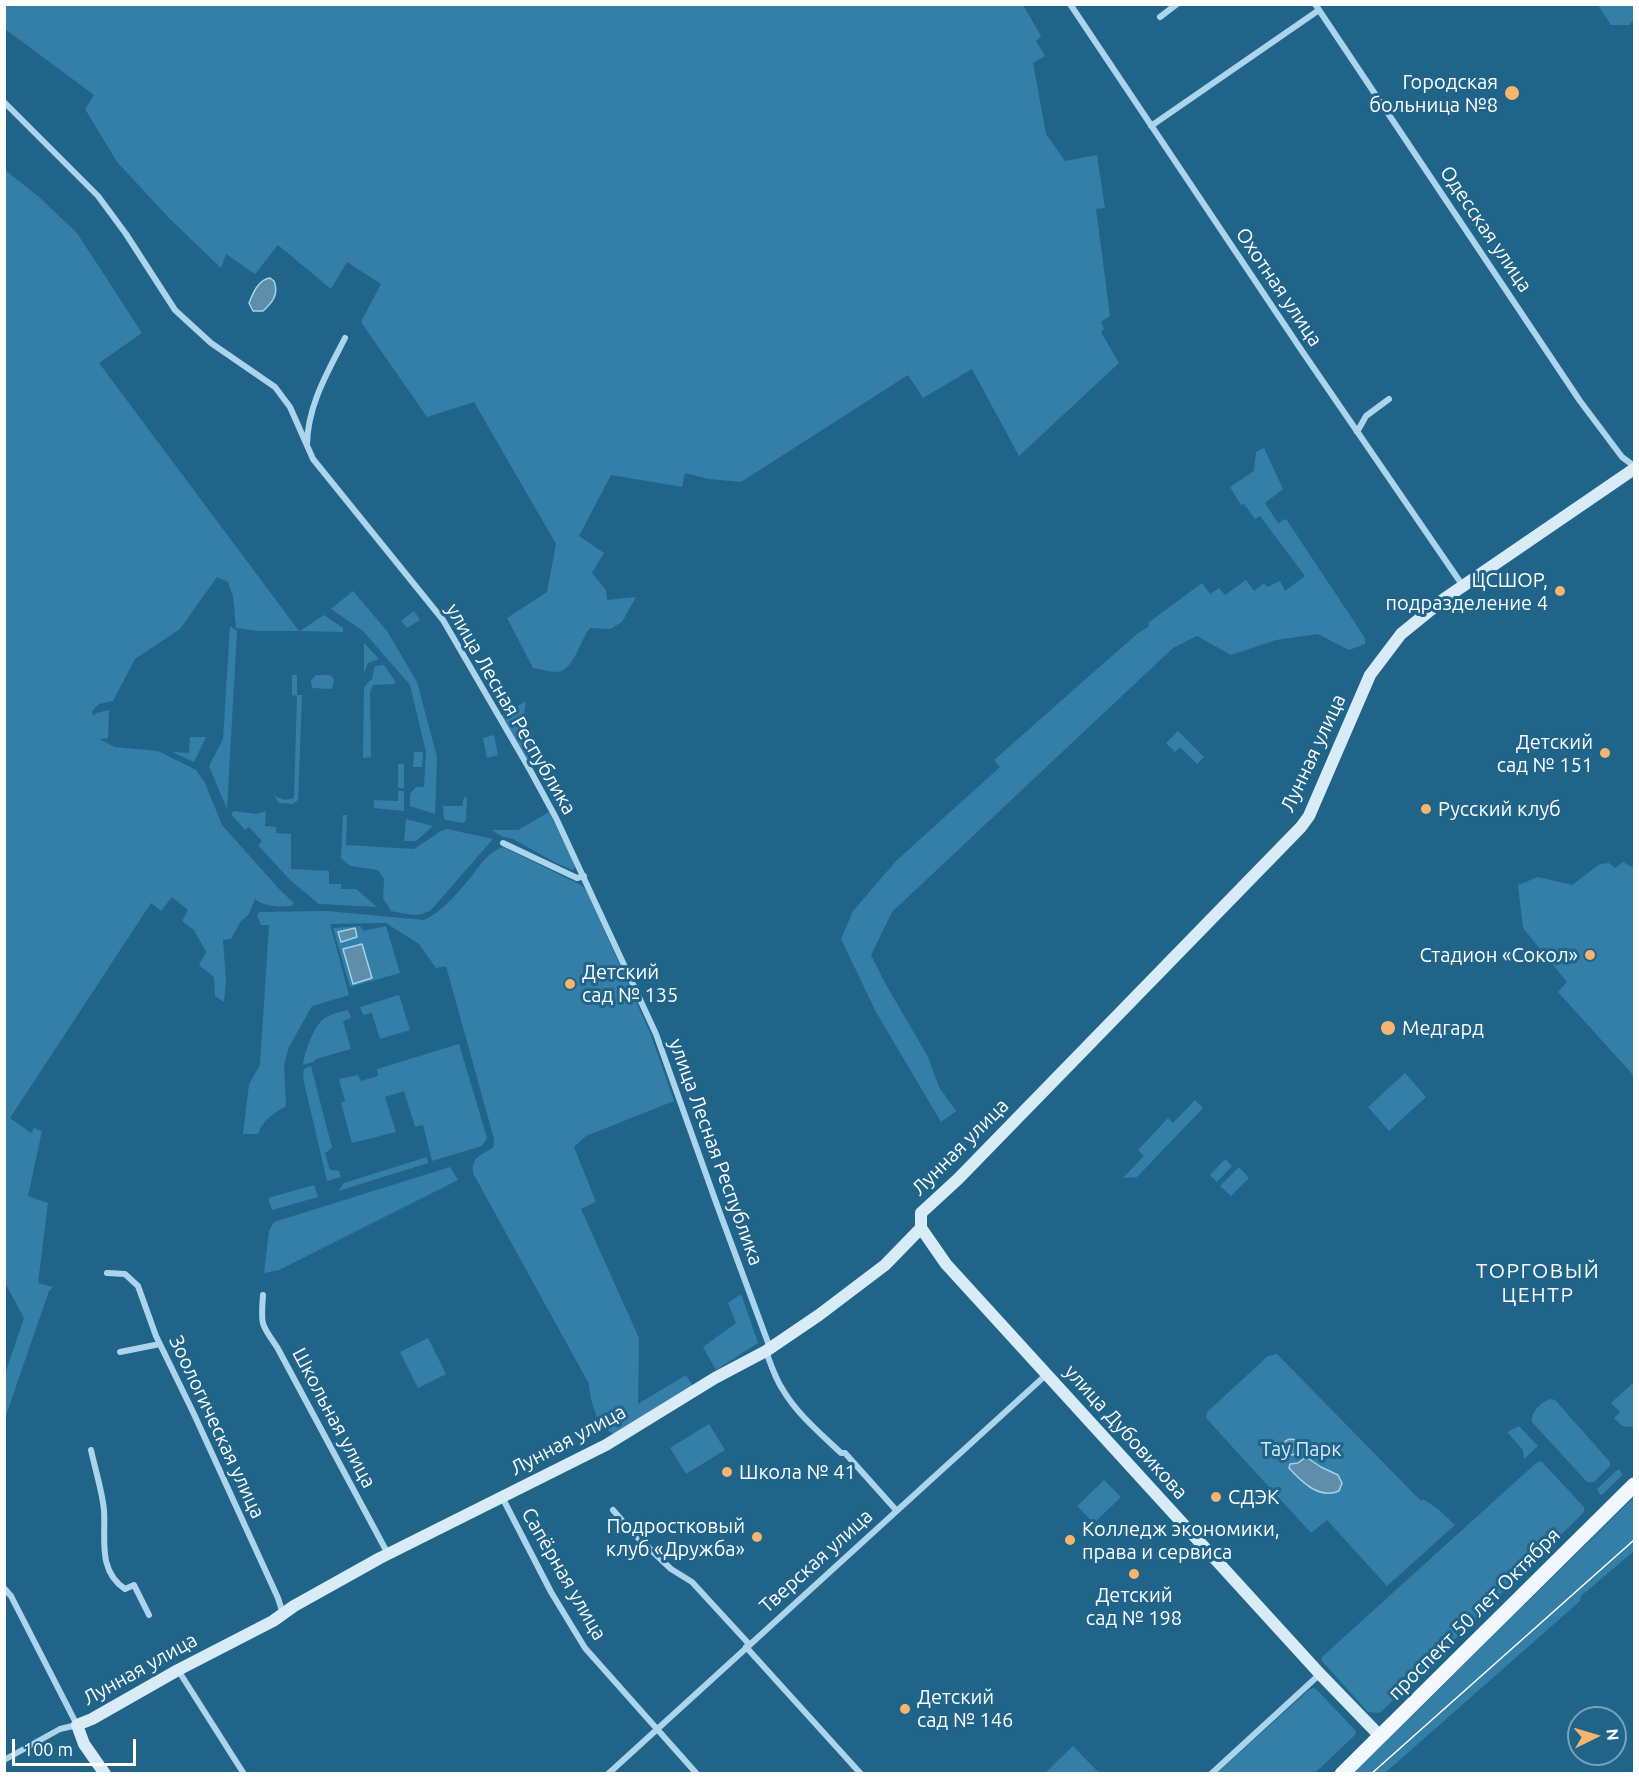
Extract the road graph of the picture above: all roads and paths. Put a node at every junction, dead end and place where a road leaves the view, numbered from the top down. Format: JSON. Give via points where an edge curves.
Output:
{"nodes":[{"id":1,"x":1070,"y":4,"type":"edge"},
{"id":2,"x":1177,"y":4,"type":"edge"},
{"id":3,"x":1317,"y":7,"type":"edge"},
{"id":4,"x":1160,"y":16,"type":"dead end"},
{"id":5,"x":4,"y":102,"type":"edge"},
{"id":6,"x":1150,"y":126,"type":"junction"},
{"id":7,"x":345,"y":338,"type":"dead end"},
{"id":8,"x":1389,"y":399,"type":"dead end"},
{"id":9,"x":1357,"y":432,"type":"junction"},
{"id":10,"x":307,"y":448,"type":"junction"},
{"id":11,"x":1635,"y":468,"type":"edge"},
{"id":12,"x":1463,"y":586,"type":"junction"},
{"id":13,"x":503,"y":843,"type":"dead end"},
{"id":14,"x":584,"y":876,"type":"junction"},
{"id":15,"x":921,"y":1228,"type":"junction"},
{"id":16,"x":107,"y":1273,"type":"dead end"},
{"id":17,"x":263,"y":1295,"type":"dead end"},
{"id":18,"x":160,"y":1344,"type":"junction"},
{"id":19,"x":768,"y":1349,"type":"junction"},
{"id":20,"x":120,"y":1352,"type":"dead end"},
{"id":21,"x":1047,"y":1374,"type":"junction"},
{"id":22,"x":91,"y":1449,"type":"dead end"},
{"id":23,"x":1635,"y":1485,"type":"edge"},
{"id":24,"x":502,"y":1497,"type":"junction"},
{"id":25,"x":613,"y":1510,"type":"dead end"},
{"id":26,"x":896,"y":1510,"type":"junction"},
{"id":27,"x":388,"y":1554,"type":"junction"},
{"id":28,"x":4,"y":1588,"type":"edge"},
{"id":29,"x":283,"y":1614,"type":"junction"},
{"id":30,"x":149,"y":1615,"type":"dead end"},
{"id":31,"x":747,"y":1645,"type":"junction"},
{"id":32,"x":178,"y":1670,"type":"junction"},
{"id":33,"x":1320,"y":1674,"type":"junction"},
{"id":34,"x":77,"y":1725,"type":"junction"},
{"id":35,"x":657,"y":1730,"type":"junction"},
{"id":36,"x":1380,"y":1736,"type":"junction"},
{"id":37,"x":4,"y":1760,"type":"edge"},
{"id":38,"x":105,"y":1773,"type":"edge"},
{"id":39,"x":244,"y":1773,"type":"edge"},
{"id":40,"x":608,"y":1773,"type":"edge"},
{"id":41,"x":697,"y":1773,"type":"edge"},
{"id":42,"x":861,"y":1773,"type":"edge"},
{"id":43,"x":1211,"y":1773,"type":"edge"},
{"id":44,"x":1342,"y":1773,"type":"edge"}],
"edges":[{"from":1,"to":6,"type":"street","name":"Охотная улица"},
{"from":2,"to":4,"type":"street"},
{"from":3,"to":6,"type":"street"},
{"from":3,"to":11,"type":"street","name":"Одесская улица","via":[[1580,401],[1622,457]]},
{"from":5,"to":10,"type":"street","name":"улица Лесная Республика","via":[[98,196],[175,310],[211,343],[275,387],[290,407]]},
{"from":6,"to":9,"type":"street","name":"Охотная улица"},
{"from":7,"to":10,"type":"street","via":[[310,412]]},
{"from":8,"to":9,"type":"street","via":[[1366,416]]},
{"from":9,"to":12,"type":"street","name":"Охотная улица"},
{"from":10,"to":14,"type":"street","name":"улица Лесная Республика","via":[[443,620],[530,770]]},
{"from":11,"to":12,"type":"street","name":"Лунная улица"},
{"from":12,"to":15,"type":"street","name":"Лунная улица","via":[[1401,634],[1370,675],[1301,827],[921,1213]]},
{"from":13,"to":14,"type":"street","via":[[577,878]]},
{"from":14,"to":19,"type":"street","name":"улица Лесная Республика","via":[[656,1034]]},
{"from":15,"to":19,"type":"street","name":"Лунная улица","via":[[885,1264]]},
{"from":15,"to":21,"type":"street","name":"улица Дубовикова","via":[[946,1264]]},
{"from":16,"to":18,"type":"street","name":"Зоологическая улица","via":[[125,1274],[138,1286]]},
{"from":17,"to":27,"type":"street","name":"Школьная улица","via":[[264,1329]]},
{"from":18,"to":20,"type":"street"},
{"from":18,"to":29,"type":"street","name":"Зоологическая улица"},
{"from":19,"to":24,"type":"street","name":"Лунная улица","via":[[606,1444]]},
{"from":19,"to":26,"type":"street","name":"улица Лесная Республика","via":[[771,1369],[784,1392]]},
{"from":21,"to":26,"type":"street","name":"Тверская улица"},
{"from":21,"to":33,"type":"street","name":"улица Дубовикова"},
{"from":22,"to":30,"type":"street","via":[[104,1510],[104,1555],[116,1582],[125,1589],[134,1585]]},
{"from":23,"to":36,"type":"main road","name":"проспект 50 лет Октября"},
{"from":24,"to":27,"type":"street","name":"Лунная улица"},
{"from":24,"to":35,"type":"street","name":"Сапёрная улица","via":[[550,1592],[585,1648]]},
{"from":25,"to":31,"type":"street","via":[[671,1569],[692,1582]]},
{"from":26,"to":31,"type":"street","name":"Тверская улица"},
{"from":27,"to":29,"type":"street","name":"Лунная улица"},
{"from":28,"to":34,"type":"street"},
{"from":29,"to":32,"type":"street","name":"Лунная улица"},
{"from":31,"to":35,"type":"street","name":"Тверская улица"},
{"from":31,"to":42,"type":"street"},
{"from":32,"to":34,"type":"street","name":"Лунная улица"},
{"from":32,"to":39,"type":"street"},
{"from":33,"to":36,"type":"street","name":"улица Дубовикова"},
{"from":33,"to":43,"type":"street"},
{"from":34,"to":37,"type":"street","name":"Лунная улица","via":[[60,1729]]},
{"from":34,"to":38,"type":"street","via":[[84,1744]]},
{"from":35,"to":40,"type":"street","name":"Тверская улица"},
{"from":35,"to":41,"type":"street","name":"Сапёрная улица"},
{"from":36,"to":44,"type":"main road","name":"проспект 50 лет Октября"}]}
